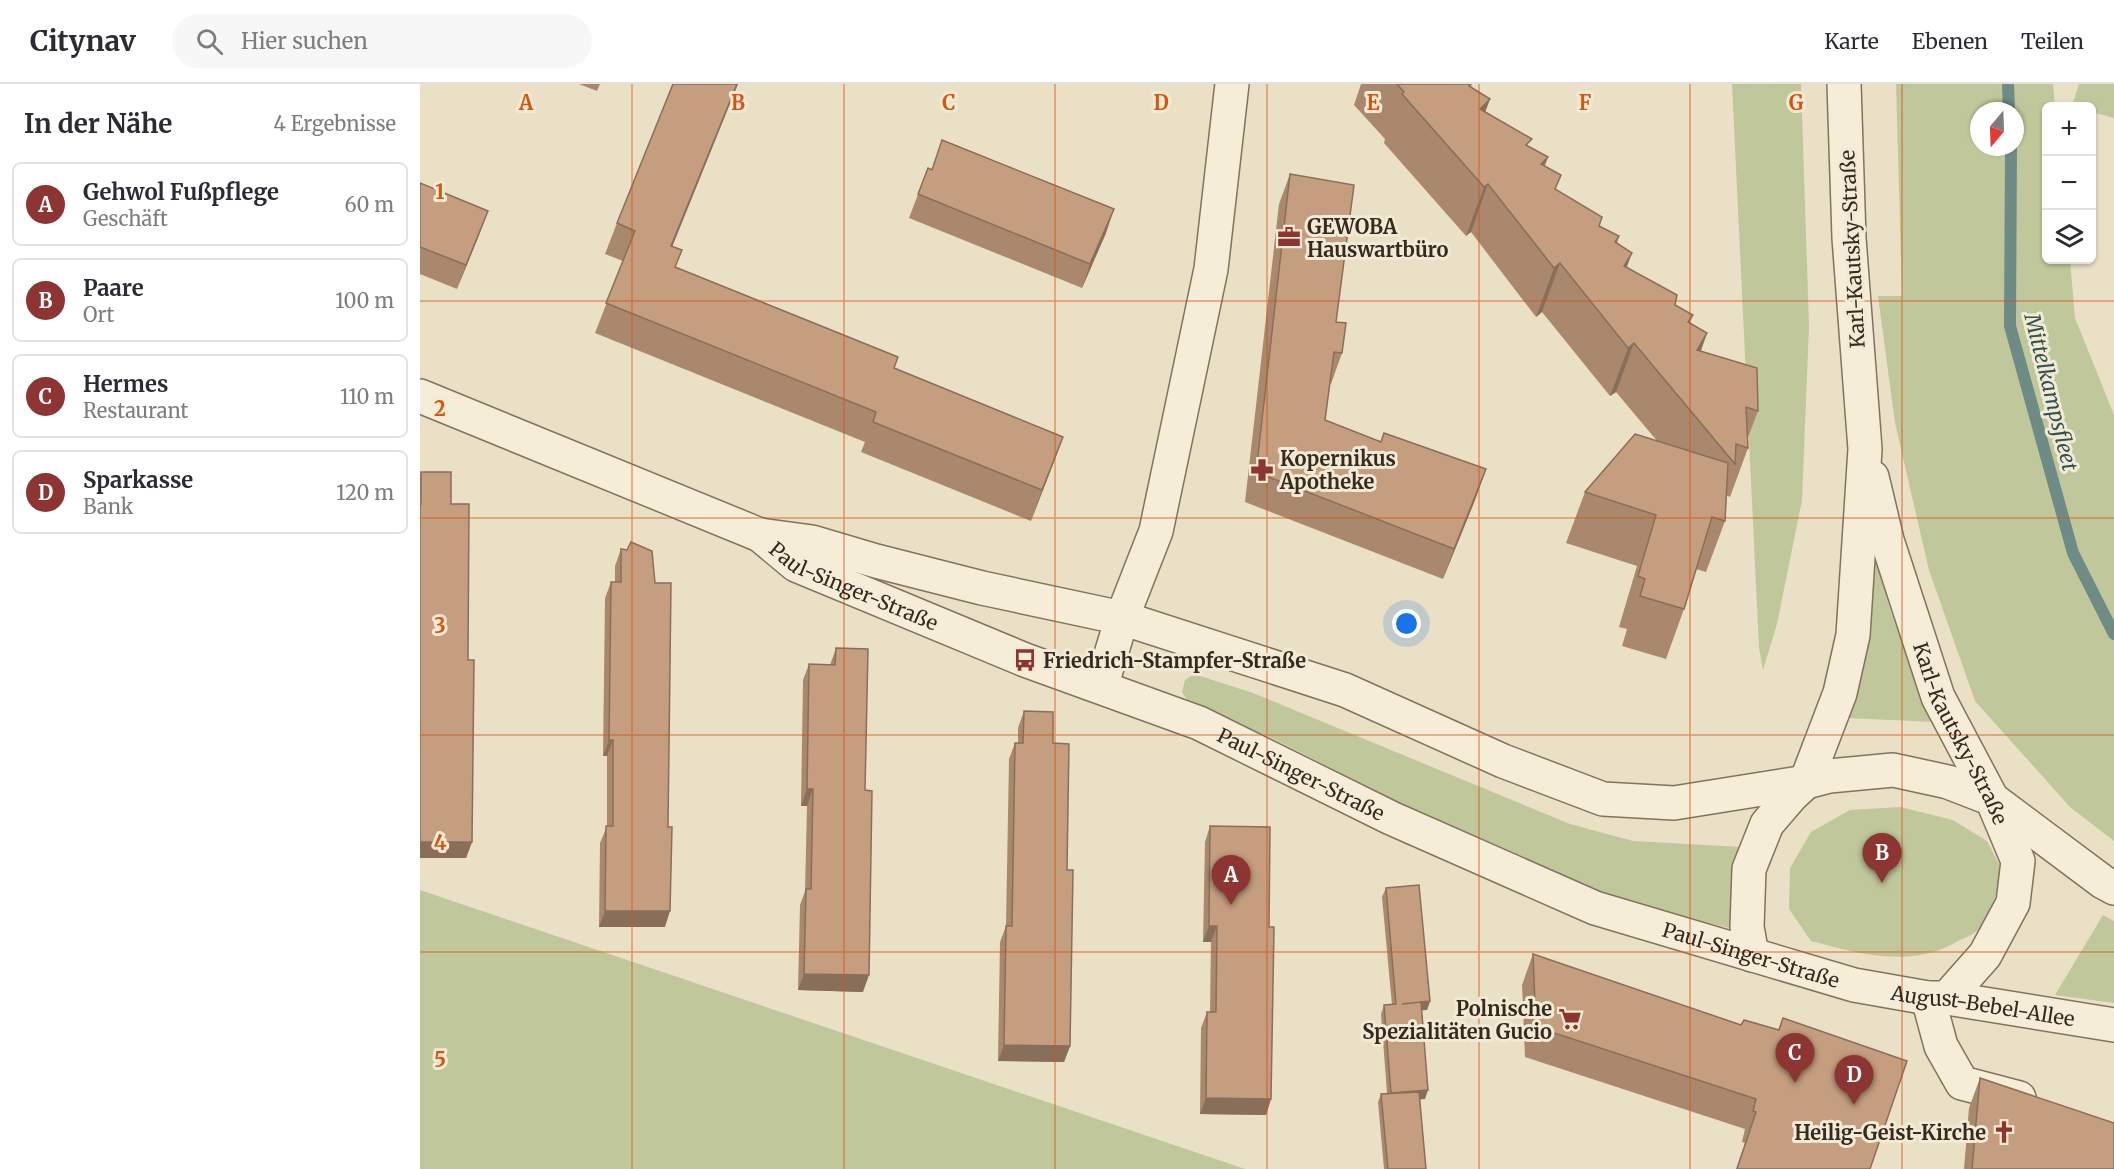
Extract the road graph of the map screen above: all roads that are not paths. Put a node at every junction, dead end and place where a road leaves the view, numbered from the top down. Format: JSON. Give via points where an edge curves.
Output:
{"nodes":[{"id":1,"x":1232,"y":84,"type":"edge"},
{"id":2,"x":1844,"y":84,"type":"edge"},
{"id":3,"x":420,"y":396,"type":"edge"},
{"id":4,"x":1865,"y":449,"type":"junction"},
{"id":5,"x":760,"y":535,"type":"junction"},
{"id":6,"x":1122,"y":618,"type":"junction"},
{"id":7,"x":1101,"y":687,"type":"junction"},
{"id":8,"x":1806,"y":782,"type":"junction"},
{"id":9,"x":1992,"y":799,"type":"junction"},
{"id":10,"x":2114,"y":888,"type":"edge"},
{"id":11,"x":1752,"y":955,"type":"junction"},
{"id":12,"x":1854,"y":986,"type":"joint"},
{"id":13,"x":1938,"y":998,"type":"junction"},
{"id":14,"x":2114,"y":1025,"type":"edge"},
{"id":15,"x":2049,"y":1105,"type":"edge"}],
"edges":[{"from":1,"to":6,"type":"street","via":[[1207,291],[1156,531]]},
{"from":2,"to":4,"type":"street","name":"Karl-Kautsky-Straße","via":[[1849,238]]},
{"from":3,"to":5,"type":"street","name":"Paul-Singer-Straße"},
{"from":4,"to":8,"type":"street","name":"Karl-Kautsky-Straße","via":[[1853,635],[1840,693]]},
{"from":4,"to":9,"type":"street","name":"Karl-Kautsky-Straße","via":[[1887,540],[1938,697]]},
{"from":5,"to":6,"type":"street","name":"Paul-Singer-Straße","via":[[812,542],[982,588]]},
{"from":5,"to":7,"type":"street","name":"Paul-Singer-Straße","via":[[796,565],[1025,660]]},
{"from":6,"to":7,"type":"street"},
{"from":6,"to":8,"type":"street","name":"Paul-Singer-Straße","via":[[1346,690],[1503,761],[1603,799],[1674,803]]},
{"from":7,"to":11,"type":"street","name":"Paul-Singer-Straße","via":[[1199,723],[1401,822],[1595,908]]},
{"from":8,"to":9,"type":"street","name":"Paul-Singer-Straße","via":[[1893,770],[1948,782]]},
{"from":8,"to":11,"type":"street","name":"Karl-Kautsky-Straße","via":[[1767,824],[1749,869],[1747,927]]},
{"from":9,"to":10,"type":"street"},
{"from":9,"to":13,"type":"street","name":"Karl-Kautsky-Straße","via":[[2018,861],[2013,903],[1985,956]]},
{"from":11,"to":12,"type":"street","name":"Paul-Singer-Straße"},
{"from":12,"to":13,"type":"street","name":"August-Bebel-Allee"},
{"from":13,"to":14,"type":"street","name":"August-Bebel-Allee"},
{"from":13,"to":15,"type":"street","via":[[1941,1046],[1962,1083]]}]}
